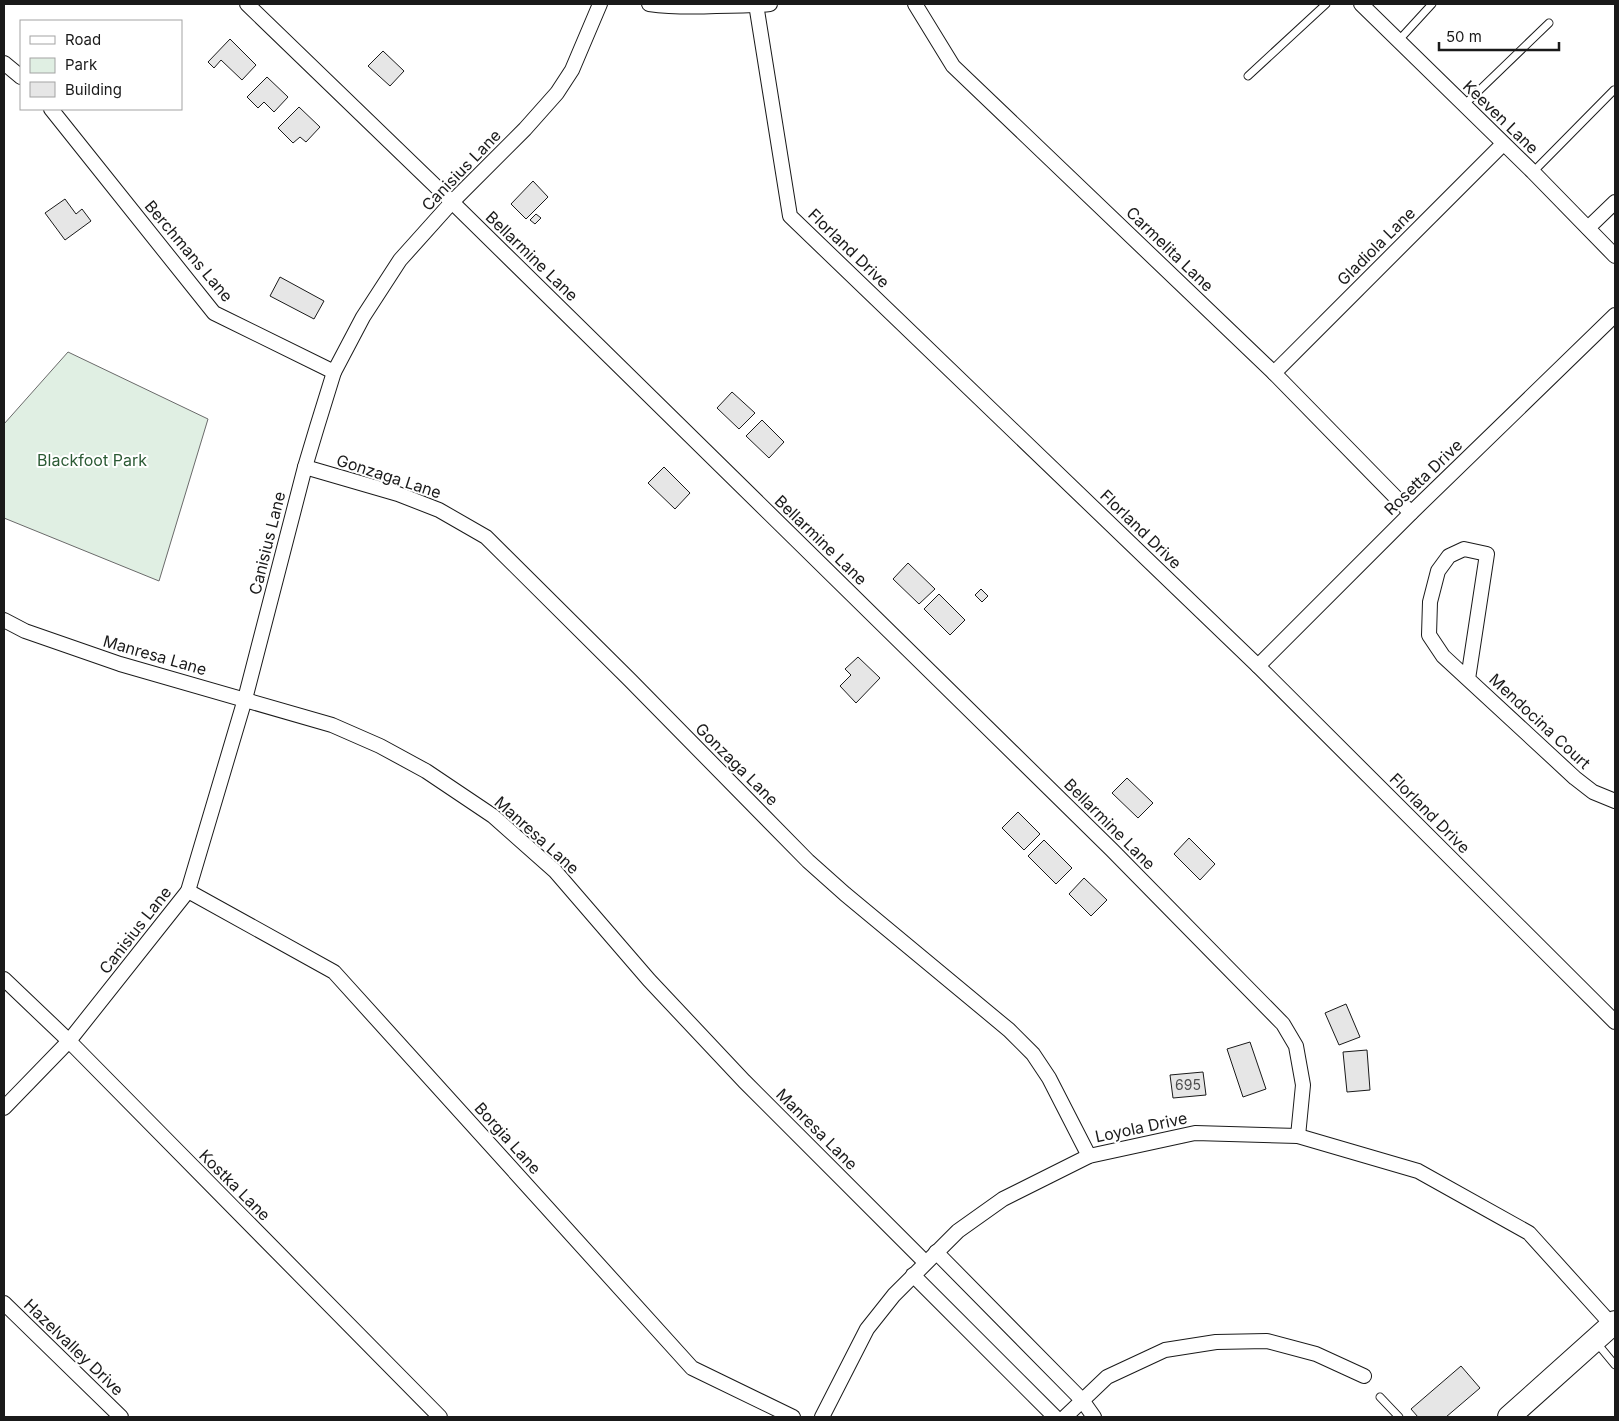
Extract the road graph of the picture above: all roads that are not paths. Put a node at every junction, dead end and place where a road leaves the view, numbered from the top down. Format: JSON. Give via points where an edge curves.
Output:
{"nodes":[{"id":1,"x":247,"y":4,"type":"edge"},
{"id":2,"x":600,"y":4,"type":"edge"},
{"id":3,"x":649,"y":4,"type":"edge"},
{"id":4,"x":761,"y":4,"type":"edge"},
{"id":5,"x":916,"y":4,"type":"edge"},
{"id":6,"x":1326,"y":4,"type":"edge"},
{"id":7,"x":1361,"y":4,"type":"edge"},
{"id":8,"x":1432,"y":4,"type":"edge"},
{"id":9,"x":1549,"y":23,"type":"dead end"},
{"id":10,"x":1399,"y":40,"type":"junction"},
{"id":11,"x":4,"y":63,"type":"edge"},
{"id":12,"x":20,"y":76,"type":"edge"},
{"id":13,"x":1248,"y":76,"type":"dead end"},
{"id":14,"x":1614,"y":90,"type":"dead end"},
{"id":15,"x":1464,"y":106,"type":"junction"},
{"id":16,"x":52,"y":110,"type":"edge"},
{"id":17,"x":1503,"y":144,"type":"junction"},
{"id":18,"x":1533,"y":172,"type":"junction"},
{"id":19,"x":452,"y":202,"type":"junction"},
{"id":20,"x":1615,"y":202,"type":"edge"},
{"id":21,"x":1588,"y":228,"type":"junction"},
{"id":22,"x":1615,"y":256,"type":"edge"},
{"id":23,"x":1615,"y":315,"type":"edge"},
{"id":24,"x":334,"y":372,"type":"junction"},
{"id":25,"x":1274,"y":373,"type":"junction"},
{"id":26,"x":305,"y":467,"type":"junction"},
{"id":27,"x":1411,"y":513,"type":"junction"},
{"id":28,"x":4,"y":620,"type":"edge"},
{"id":29,"x":1258,"y":666,"type":"junction"},
{"id":30,"x":1468,"y":678,"type":"junction"},
{"id":31,"x":245,"y":699,"type":"junction"},
{"id":32,"x":1615,"y":802,"type":"edge"},
{"id":33,"x":188,"y":891,"type":"junction"},
{"id":34,"x":4,"y":979,"type":"edge"},
{"id":35,"x":1615,"y":1022,"type":"edge"},
{"id":36,"x":69,"y":1041,"type":"junction"},
{"id":37,"x":4,"y":1108,"type":"edge"},
{"id":38,"x":1298,"y":1136,"type":"junction"},
{"id":39,"x":1089,"y":1156,"type":"junction"},
{"id":40,"x":936,"y":1252,"type":"junction"},
{"id":41,"x":924,"y":1262,"type":"junction"},
{"id":42,"x":912,"y":1275,"type":"junction"},
{"id":43,"x":4,"y":1303,"type":"edge"},
{"id":44,"x":1613,"y":1324,"type":"edge"},
{"id":45,"x":1595,"y":1341,"type":"junction"},
{"id":46,"x":1615,"y":1365,"type":"edge"},
{"id":47,"x":1364,"y":1376,"type":"dead end"},
{"id":48,"x":1380,"y":1397,"type":"dead end"},
{"id":49,"x":1082,"y":1400,"type":"junction"},
{"id":50,"x":121,"y":1417,"type":"edge"},
{"id":51,"x":440,"y":1417,"type":"edge"},
{"id":52,"x":794,"y":1417,"type":"edge"},
{"id":53,"x":822,"y":1417,"type":"edge"},
{"id":54,"x":1055,"y":1417,"type":"edge"},
{"id":55,"x":1065,"y":1417,"type":"edge"},
{"id":56,"x":1094,"y":1417,"type":"edge"},
{"id":57,"x":1399,"y":1417,"type":"edge"},
{"id":58,"x":1509,"y":1417,"type":"edge"}],
"edges":[{"from":1,"to":19,"type":"street","name":"Bellarmine Lane"},
{"from":2,"to":19,"type":"street","name":"Canisius Lane","via":[[572,70],[558,93]]},
{"from":3,"to":4,"type":"street"},
{"from":4,"to":29,"type":"street","name":"Florland Drive","via":[[790,216]]},
{"from":5,"to":25,"type":"street","name":"Carmelita Lane","via":[[954,66]]},
{"from":6,"to":13,"type":"lane"},
{"from":7,"to":10,"type":"street","name":"Keeven Lane"},
{"from":8,"to":10,"type":"lane"},
{"from":9,"to":15,"type":"lane"},
{"from":10,"to":15,"type":"street","name":"Keeven Lane"},
{"from":11,"to":12,"type":"street"},
{"from":14,"to":18,"type":"lane"},
{"from":15,"to":17,"type":"street","name":"Keeven Lane"},
{"from":16,"to":24,"type":"street","name":"Berchmans Lane","via":[[214,313]]},
{"from":17,"to":18,"type":"street","name":"Keeven Lane"},
{"from":17,"to":25,"type":"street","name":"Gladiola Lane"},
{"from":18,"to":21,"type":"street","name":"Keeven Lane"},
{"from":19,"to":24,"type":"street","name":"Canisius Lane","via":[[400,260],[363,316]]},
{"from":19,"to":38,"type":"street","name":"Bellarmine Lane","via":[[1112,850],[1282,1024],[1296,1046],[1303,1085]]},
{"from":20,"to":21,"type":"street"},
{"from":21,"to":22,"type":"street","name":"Keeven Lane"},
{"from":23,"to":27,"type":"street","name":"Rosetta Drive"},
{"from":24,"to":26,"type":"street","name":"Canisius Lane"},
{"from":25,"to":27,"type":"street","name":"Carmelita Lane"},
{"from":26,"to":31,"type":"street","name":"Canisius Lane"},
{"from":26,"to":39,"type":"street","name":"Gonzaga Lane","via":[[398,494],[439,510],[486,537],[808,861],[1010,1030],[1033,1054],[1049,1078]]},
{"from":27,"to":29,"type":"street","name":"Rosetta Drive"},
{"from":28,"to":31,"type":"street","name":"Manresa Lane","via":[[25,631],[120,664]]},
{"from":29,"to":35,"type":"street","name":"Florland Drive"},
{"from":30,"to":30,"type":"street","name":"Mendocina Court","via":[[1487,554],[1464,549],[1449,556],[1438,571],[1430,602],[1429,634],[1443,656]]},
{"from":30,"to":32,"type":"street","name":"Mendocina Court","via":[[1575,778],[1593,792]]},
{"from":31,"to":33,"type":"street","name":"Canisius Lane"},
{"from":31,"to":41,"type":"street","name":"Manresa Lane","via":[[332,725],[380,746],[426,771],[493,816],[555,871],[649,980],[744,1081]]},
{"from":33,"to":36,"type":"street","name":"Canisius Lane"},
{"from":33,"to":52,"type":"street","name":"Borgia Lane","via":[[334,972],[692,1368]]},
{"from":34,"to":36,"type":"street","name":"Kostka Lane"},
{"from":36,"to":37,"type":"street","name":"Canisius Lane"},
{"from":36,"to":51,"type":"street","name":"Kostka Lane"},
{"from":38,"to":39,"type":"street","name":"Loyola Drive","via":[[1195,1133]]},
{"from":38,"to":44,"type":"street","name":"Loyola Drive","via":[[1418,1171],[1529,1232]]},
{"from":39,"to":40,"type":"street","name":"Loyola Drive","via":[[1003,1199],[958,1231]]},
{"from":40,"to":41,"type":"street","name":"Loyola Drive"},
{"from":40,"to":49,"type":"street"},
{"from":41,"to":42,"type":"street","name":"Loyola Drive"},
{"from":42,"to":53,"type":"street","name":"Loyola Drive","via":[[867,1329]]},
{"from":42,"to":54,"type":"street"},
{"from":43,"to":50,"type":"street","name":"Hazelvalley Drive"},
{"from":44,"to":45,"type":"main road"},
{"from":45,"to":46,"type":"lane"},
{"from":45,"to":58,"type":"main road"},
{"from":47,"to":49,"type":"street","via":[[1316,1354],[1267,1341],[1216,1342],[1165,1350],[1107,1377]]},
{"from":48,"to":57,"type":"lane"},
{"from":49,"to":55,"type":"street"},
{"from":49,"to":56,"type":"street"}]}
